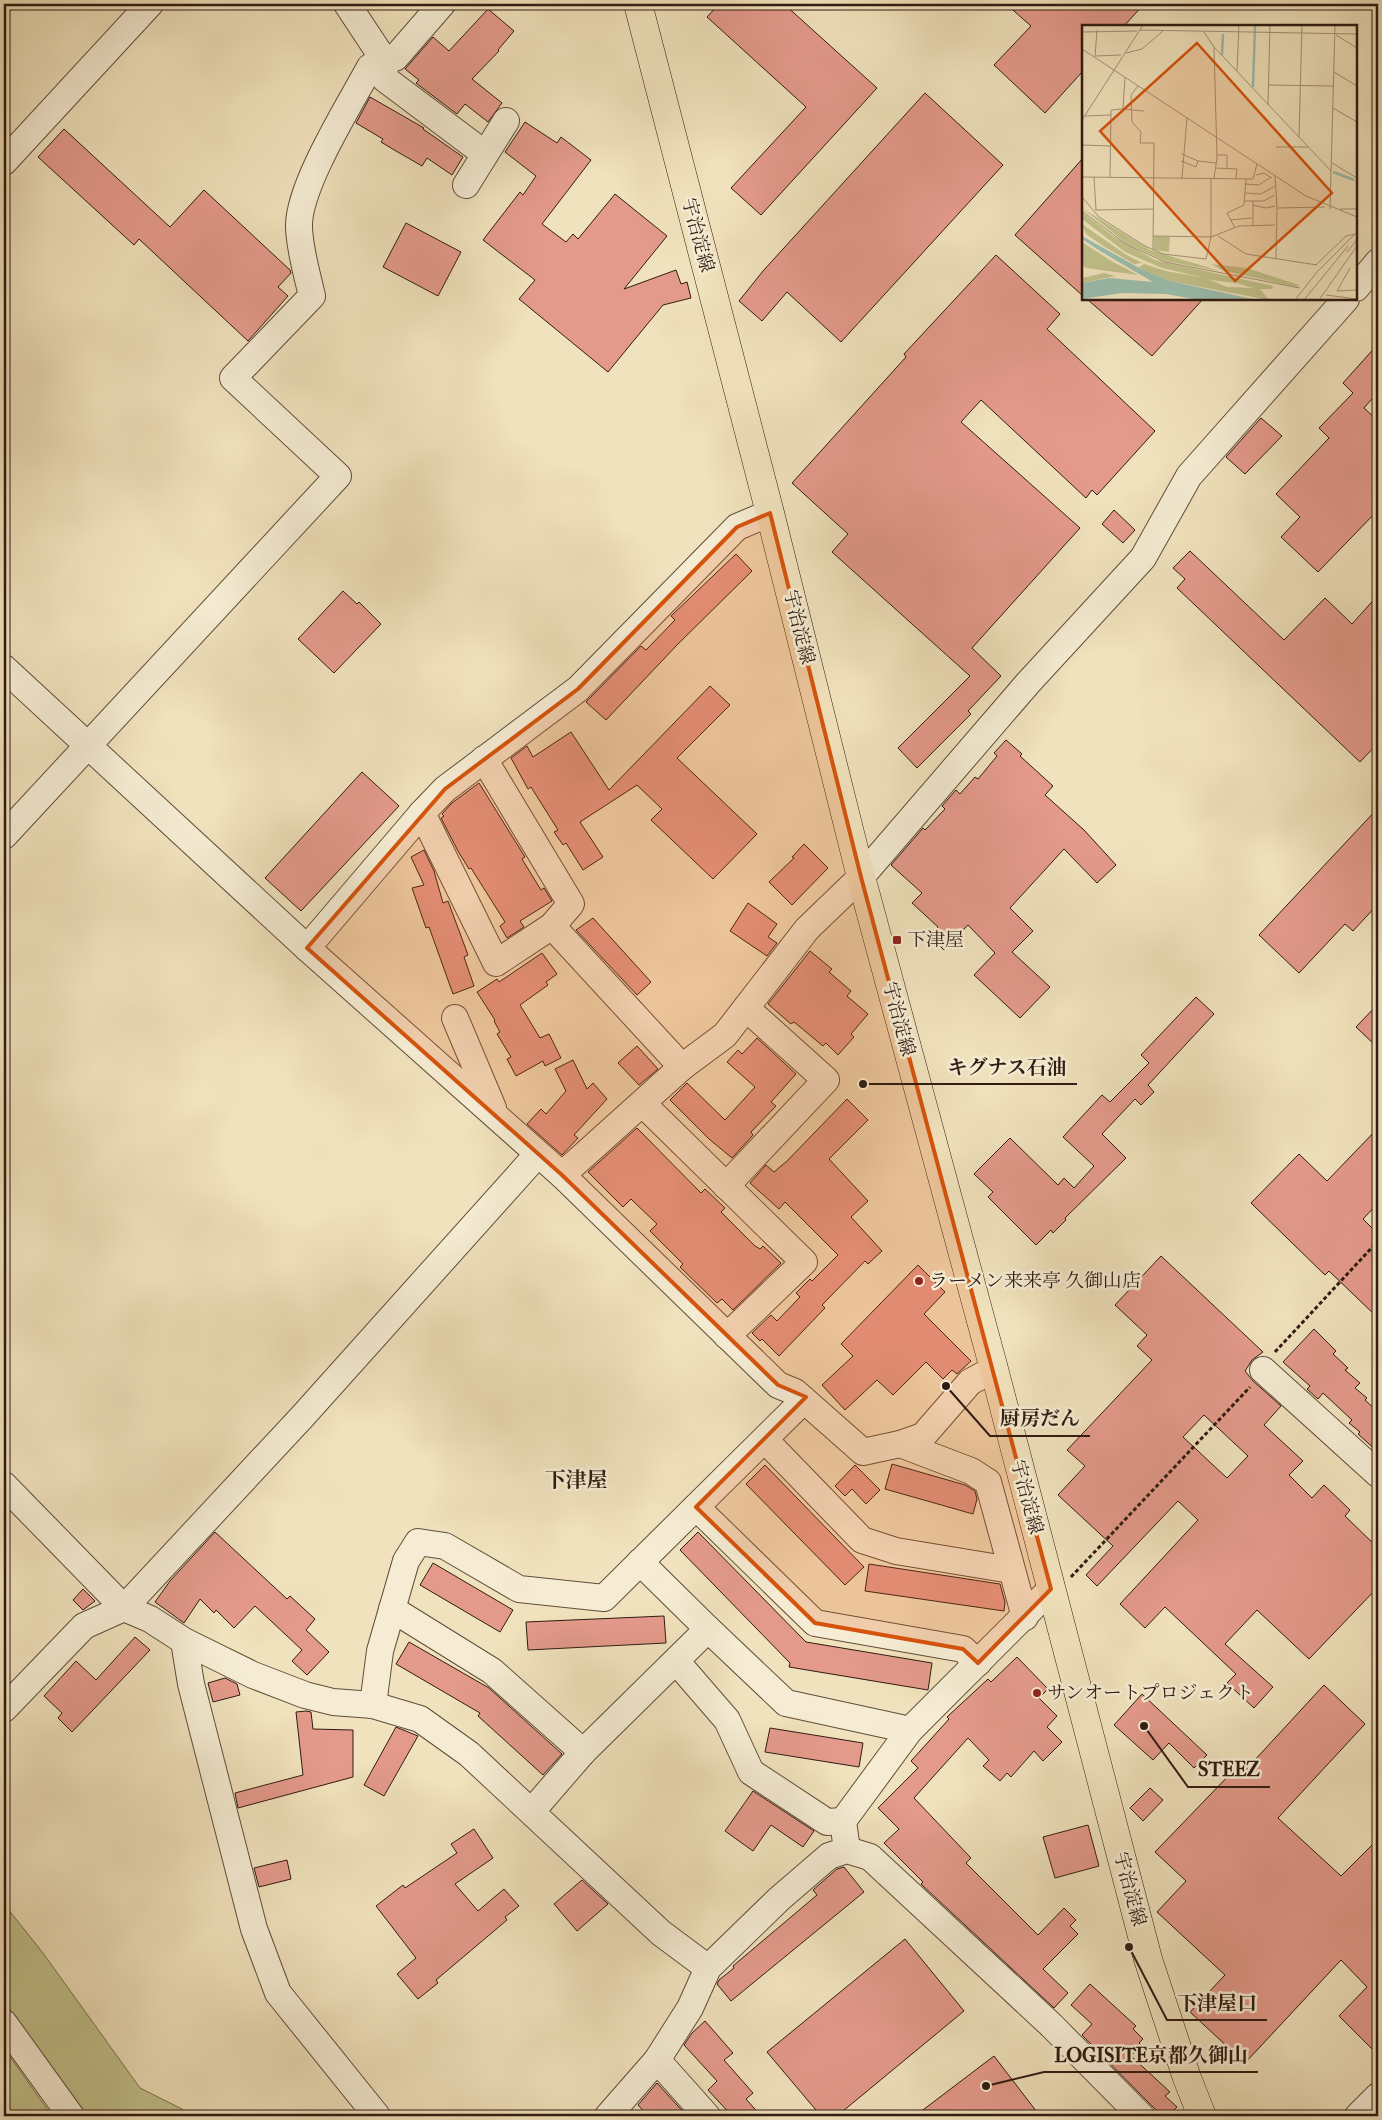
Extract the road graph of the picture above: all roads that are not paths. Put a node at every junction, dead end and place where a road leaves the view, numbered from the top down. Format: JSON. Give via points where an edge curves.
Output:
{"nodes":[{"id":1,"x":150,"y":4,"type":"edge"},
{"id":2,"x":347,"y":4,"type":"edge"},
{"id":3,"x":442,"y":4,"type":"edge"},
{"id":4,"x":638,"y":4,"type":"edge"},
{"id":5,"x":384,"y":60,"type":"junction"},
{"id":6,"x":506,"y":121,"type":"dead end"},
{"id":7,"x":485,"y":154,"type":"junction"},
{"id":8,"x":4,"y":162,"type":"edge"},
{"id":9,"x":466,"y":185,"type":"dead end"},
{"id":10,"x":1378,"y":262,"type":"edge"},
{"id":11,"x":1357,"y":287,"type":"edge"},
{"id":12,"x":1345,"y":300,"type":"edge"},
{"id":13,"x":770,"y":513,"type":"junction"},
{"id":14,"x":4,"y":668,"type":"edge"},
{"id":15,"x":88,"y":745,"type":"junction"},
{"id":16,"x":484,"y":759,"type":"junction"},
{"id":17,"x":422,"y":813,"type":"junction"},
{"id":18,"x":4,"y":836,"type":"edge"},
{"id":19,"x":861,"y":877,"type":"junction"},
{"id":20,"x":552,"y":926,"type":"junction"},
{"id":21,"x":307,"y":948,"type":"junction"},
{"id":22,"x":746,"y":1008,"type":"junction"},
{"id":23,"x":455,"y":1018,"type":"dead end"},
{"id":24,"x":682,"y":1067,"type":"junction"},
{"id":25,"x":643,"y":1104,"type":"junction"},
{"id":26,"x":496,"y":1116,"type":"junction"},
{"id":27,"x":537,"y":1154,"type":"junction"},
{"id":28,"x":562,"y":1175,"type":"junction"},
{"id":29,"x":726,"y":1186,"type":"junction"},
{"id":30,"x":727,"y":1336,"type":"junction"},
{"id":31,"x":994,"y":1369,"type":"junction"},
{"id":32,"x":1263,"y":1370,"type":"road end"},
{"id":33,"x":804,"y":1400,"type":"junction"},
{"id":34,"x":765,"y":1440,"type":"junction"},
{"id":35,"x":900,"y":1444,"type":"junction"},
{"id":36,"x":1378,"y":1474,"type":"edge"},
{"id":37,"x":4,"y":1485,"type":"edge"},
{"id":38,"x":696,"y":1507,"type":"junction"},
{"id":39,"x":640,"y":1562,"type":"junction"},
{"id":40,"x":1011,"y":1570,"type":"junction"},
{"id":41,"x":1051,"y":1588,"type":"junction"},
{"id":42,"x":124,"y":1608,"type":"junction"},
{"id":43,"x":392,"y":1609,"type":"junction"},
{"id":44,"x":1025,"y":1617,"type":"junction"},
{"id":45,"x":708,"y":1629,"type":"junction"},
{"id":46,"x":184,"y":1640,"type":"junction"},
{"id":47,"x":676,"y":1660,"type":"junction"},
{"id":48,"x":978,"y":1663,"type":"junction"},
{"id":49,"x":373,"y":1705,"type":"junction"},
{"id":50,"x":4,"y":1709,"type":"edge"},
{"id":51,"x":910,"y":1730,"type":"junction"},
{"id":52,"x":583,"y":1752,"type":"junction"},
{"id":53,"x":532,"y":1811,"type":"junction"},
{"id":54,"x":843,"y":1821,"type":"junction"},
{"id":55,"x":847,"y":1850,"type":"junction"},
{"id":56,"x":708,"y":1968,"type":"junction"},
{"id":57,"x":4,"y":2024,"type":"edge"},
{"id":58,"x":657,"y":2060,"type":"junction"},
{"id":59,"x":1378,"y":2096,"type":"edge"},
{"id":60,"x":71,"y":2116,"type":"edge"},
{"id":61,"x":377,"y":2116,"type":"edge"},
{"id":62,"x":609,"y":2116,"type":"edge"},
{"id":63,"x":707,"y":2116,"type":"edge"},
{"id":64,"x":1141,"y":2116,"type":"edge"},
{"id":65,"x":1202,"y":2116,"type":"edge"},
{"id":66,"x":1358,"y":2116,"type":"edge"}],
"edges":[{"from":1,"to":8,"type":"street"},
{"from":2,"to":5,"type":"street"},
{"from":3,"to":5,"type":"street","via":[[395,58]]},
{"from":4,"to":13,"type":"main road","name":"宇治淀線"},
{"from":5,"to":7,"type":"street","via":[[385,79]]},
{"from":5,"to":15,"type":"street","via":[[370,67],[321,158],[302,205],[299,226],[302,255],[312,296],[233,378],[338,476]]},
{"from":6,"to":7,"type":"street"},
{"from":7,"to":9,"type":"street"},
{"from":10,"to":11,"type":"street"},
{"from":12,"to":19,"type":"street","via":[[1189,476],[1143,558],[1028,683]]},
{"from":13,"to":16,"type":"street","via":[[737,527],[578,689]]},
{"from":13,"to":19,"type":"main road","name":"宇治淀線"},
{"from":14,"to":15,"type":"street"},
{"from":15,"to":18,"type":"street"},
{"from":15,"to":21,"type":"street"},
{"from":16,"to":17,"type":"street","via":[[445,788]]},
{"from":16,"to":20,"type":"street","via":[[571,904]]},
{"from":17,"to":20,"type":"street","via":[[496,963]]},
{"from":17,"to":21,"type":"street"},
{"from":19,"to":22,"type":"street","via":[[807,929]]},
{"from":19,"to":31,"type":"main road","name":"宇治淀線"},
{"from":20,"to":24,"type":"street"},
{"from":21,"to":26,"type":"street"},
{"from":22,"to":24,"type":"street","via":[[724,1035]]},
{"from":22,"to":29,"type":"street","via":[[826,1080]]},
{"from":23,"to":26,"type":"street"},
{"from":24,"to":25,"type":"street"},
{"from":25,"to":28,"type":"street"},
{"from":25,"to":29,"type":"street"},
{"from":26,"to":27,"type":"street"},
{"from":27,"to":28,"type":"street"},
{"from":27,"to":42,"type":"street","via":[[302,1417]]},
{"from":28,"to":30,"type":"street"},
{"from":29,"to":30,"type":"street","via":[[804,1262]]},
{"from":30,"to":33,"type":"street","via":[[778,1385]]},
{"from":31,"to":35,"type":"street","via":[[970,1382],[922,1436]]},
{"from":31,"to":41,"type":"main road","name":"宇治淀線"},
{"from":32,"to":36,"type":"street"},
{"from":33,"to":34,"type":"street"},
{"from":33,"to":35,"type":"street","via":[[863,1452]]},
{"from":34,"to":38,"type":"street"},
{"from":34,"to":40,"type":"street","via":[[862,1540],[896,1552]]},
{"from":35,"to":40,"type":"street","via":[[971,1471],[988,1482]]},
{"from":37,"to":42,"type":"street"},
{"from":38,"to":39,"type":"street"},
{"from":38,"to":48,"type":"street","via":[[815,1624],[963,1649]]},
{"from":39,"to":43,"type":"street","via":[[604,1598],[520,1589],[445,1546],[418,1542],[406,1560]]},
{"from":39,"to":45,"type":"street"},
{"from":40,"to":44,"type":"street"},
{"from":41,"to":44,"type":"street"},
{"from":41,"to":65,"type":"main road","name":"宇治淀線","via":[[1148,1958]]},
{"from":42,"to":46,"type":"street","via":[[150,1619]]},
{"from":42,"to":50,"type":"street","via":[[84,1626]]},
{"from":43,"to":49,"type":"street","via":[[380,1651]]},
{"from":43,"to":52,"type":"street","via":[[492,1671]]},
{"from":44,"to":48,"type":"street"},
{"from":45,"to":47,"type":"street"},
{"from":45,"to":51,"type":"street","via":[[786,1703]]},
{"from":46,"to":49,"type":"street","via":[[253,1675],[305,1696]]},
{"from":46,"to":61,"type":"street","via":[[191,1684],[254,1928],[278,1993]]},
{"from":47,"to":52,"type":"street"},
{"from":47,"to":54,"type":"street","via":[[727,1720],[751,1772],[827,1822]]},
{"from":48,"to":51,"type":"street"},
{"from":49,"to":53,"type":"street","via":[[420,1719],[469,1754]]},
{"from":51,"to":54,"type":"street"},
{"from":52,"to":53,"type":"street"},
{"from":53,"to":56,"type":"street","via":[[660,1933]]},
{"from":54,"to":55,"type":"street"},
{"from":55,"to":56,"type":"street","via":[[829,1856],[779,1898]]},
{"from":55,"to":64,"type":"street","via":[[870,1857],[1051,2025]]},
{"from":56,"to":58,"type":"street","via":[[690,2008]]},
{"from":57,"to":60,"type":"street"},
{"from":58,"to":62,"type":"street"},
{"from":58,"to":63,"type":"street"},
{"from":59,"to":66,"type":"street"}]}
